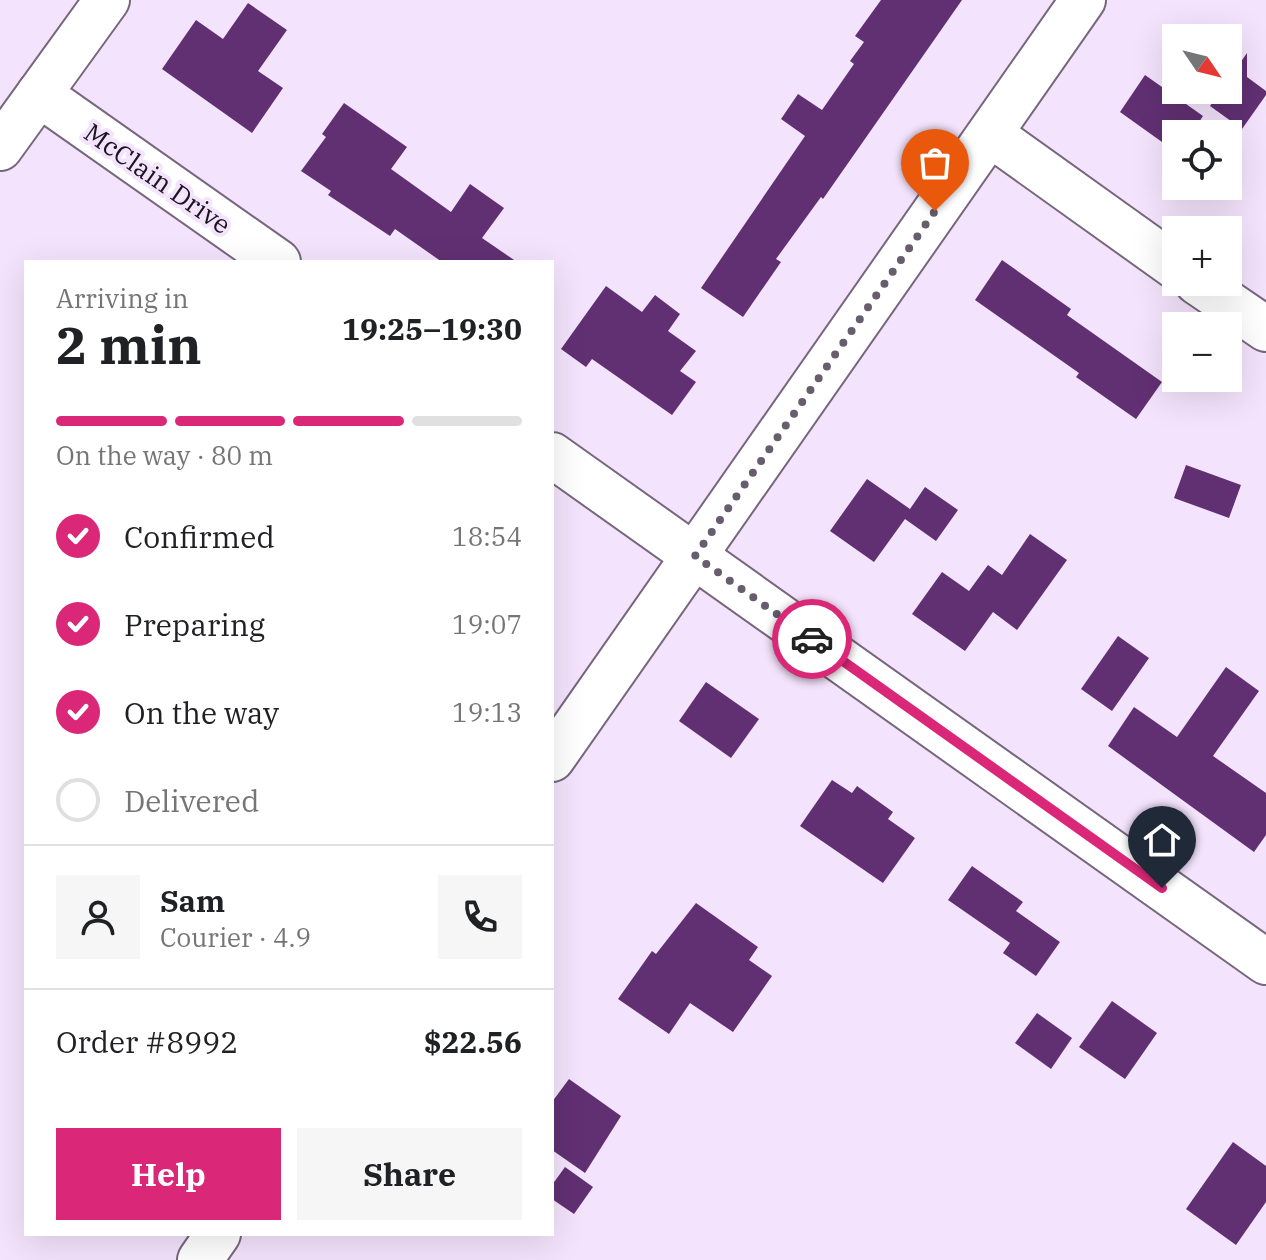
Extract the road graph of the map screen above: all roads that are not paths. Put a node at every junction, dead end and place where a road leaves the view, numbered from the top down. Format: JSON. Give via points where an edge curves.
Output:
{"nodes":[{"id":1,"x":107,"y":0,"type":"edge"},
{"id":2,"x":1083,"y":0,"type":"edge"},
{"id":3,"x":22,"y":97,"type":"edge"},
{"id":4,"x":990,"y":134,"type":"junction"},
{"id":5,"x":0,"y":148,"type":"edge"},
{"id":6,"x":1162,"y":257,"type":"edge"},
{"id":7,"x":275,"y":260,"type":"edge"},
{"id":8,"x":1218,"y":296,"type":"edge"},
{"id":9,"x":1266,"y":329,"type":"edge"},
{"id":10,"x":554,"y":456,"type":"edge"},
{"id":11,"x":695,"y":556,"type":"junction"},
{"id":12,"x":554,"y":756,"type":"edge"},
{"id":13,"x":1266,"y":962,"type":"edge"},
{"id":14,"x":217,"y":1236,"type":"edge"},
{"id":15,"x":200,"y":1260,"type":"edge"}],
"edges":[{"from":1,"to":3,"type":"street"},
{"from":2,"to":4,"type":"street"},
{"from":3,"to":5,"type":"street"},
{"from":3,"to":7,"type":"street","name":"McClain Drive"},
{"from":4,"to":6,"type":"street"},
{"from":4,"to":11,"type":"street"},
{"from":8,"to":9,"type":"street"},
{"from":10,"to":11,"type":"street"},
{"from":11,"to":12,"type":"street"},
{"from":11,"to":13,"type":"street"},
{"from":14,"to":15,"type":"street"}]}
